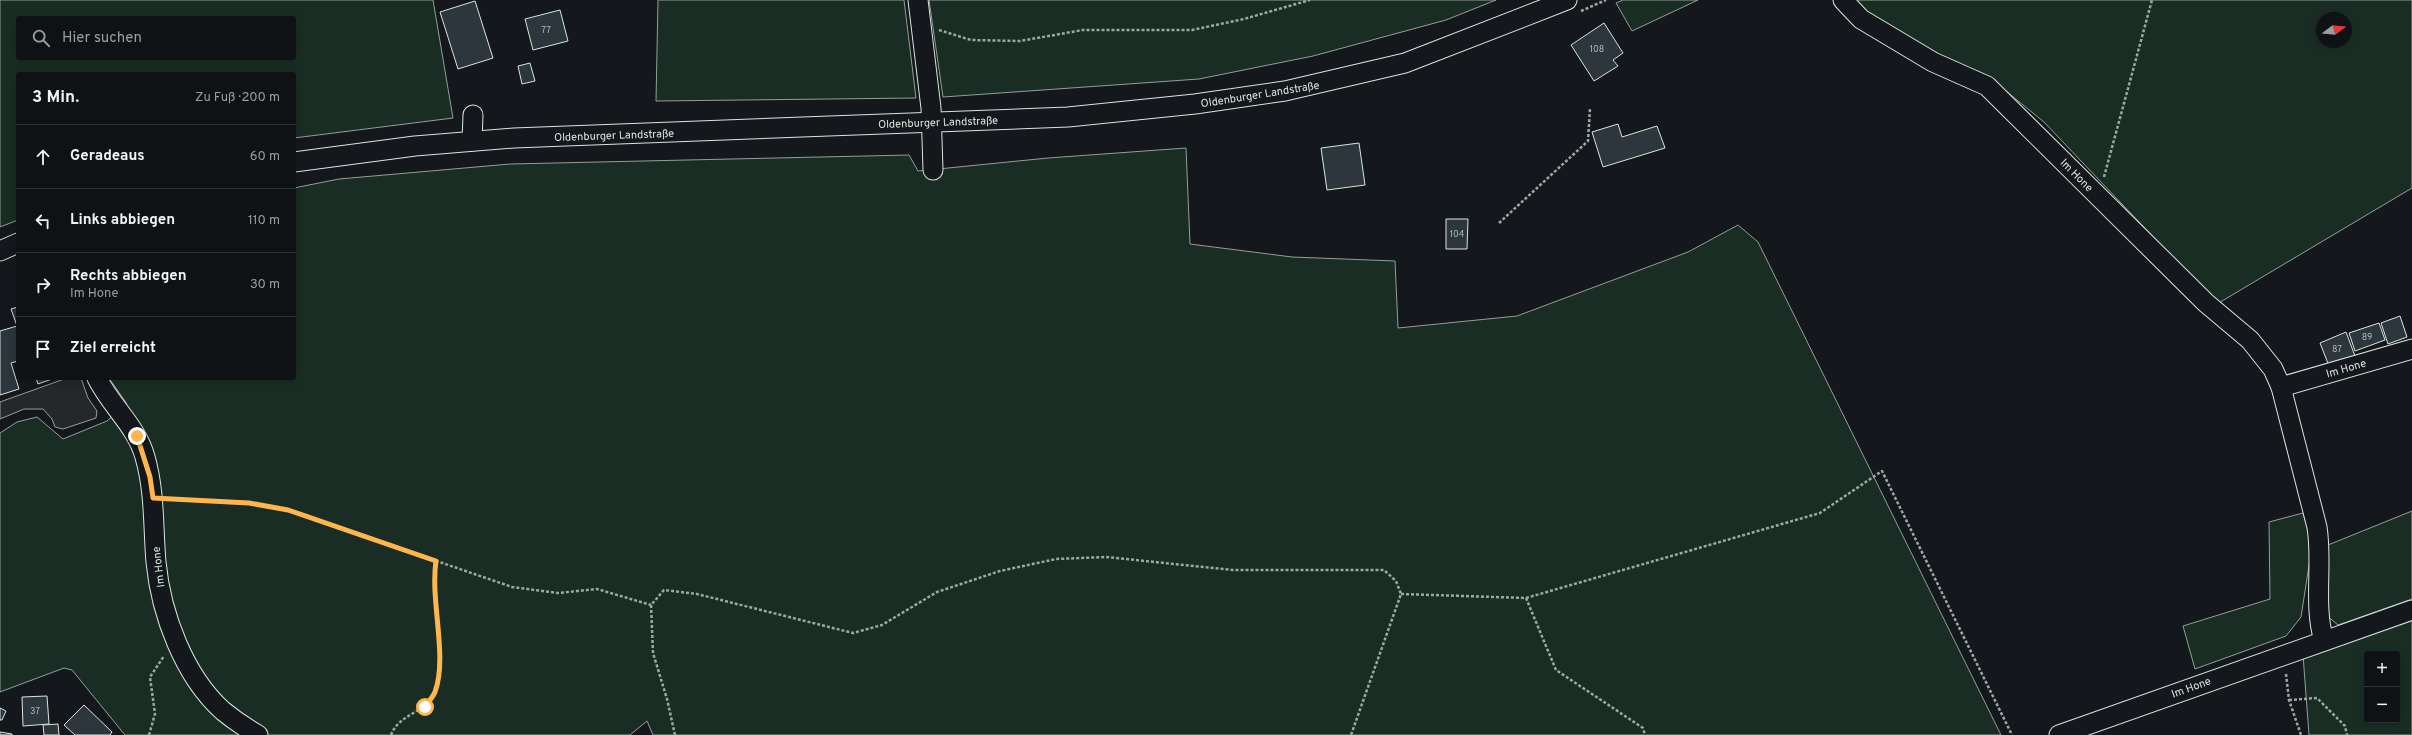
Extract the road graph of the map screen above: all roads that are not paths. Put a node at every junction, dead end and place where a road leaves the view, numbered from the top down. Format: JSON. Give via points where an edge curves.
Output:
{"nodes":[{"id":1,"x":918,"y":0,"type":"edge"},
{"id":2,"x":1567,"y":0,"type":"edge"},
{"id":3,"x":1843,"y":0,"type":"edge"},
{"id":4,"x":473,"y":115,"type":"dead end"},
{"id":5,"x":932,"y":123,"type":"junction"},
{"id":6,"x":472,"y":141,"type":"junction"},
{"id":7,"x":296,"y":162,"type":"edge"},
{"id":8,"x":933,"y":170,"type":"dead end"},
{"id":9,"x":16,"y":244,"type":"edge"},
{"id":10,"x":0,"y":251,"type":"edge"},
{"id":11,"x":2412,"y":349,"type":"edge"},
{"id":12,"x":98,"y":380,"type":"edge"},
{"id":13,"x":2281,"y":387,"type":"junction"},
{"id":14,"x":2412,"y":610,"type":"edge"},
{"id":15,"x":2324,"y":641,"type":"junction"},
{"id":16,"x":258,"y":735,"type":"edge"},
{"id":17,"x":2059,"y":735,"type":"edge"}],
"edges":[{"from":1,"to":5,"type":"street"},
{"from":2,"to":5,"type":"street","name":"Oldenburger Landstraße","via":[[1405,63],[1285,91],[1195,104],[1076,116]]},
{"from":3,"to":13,"type":"street","name":"Im Hone","via":[[1862,19],[1933,62],[1987,86],[2206,302],[2250,340],[2273,369]]},
{"from":4,"to":6,"type":"street"},
{"from":5,"to":6,"type":"street","name":"Oldenburger Landstraße"},
{"from":5,"to":8,"type":"street"},
{"from":6,"to":7,"type":"street","name":"Oldenburger Landstraße"},
{"from":9,"to":10,"type":"street"},
{"from":11,"to":13,"type":"street","name":"Im Hone"},
{"from":12,"to":16,"type":"street","name":"Im Hone","via":[[137,436],[147,463],[153,498],[159,584],[172,632],[190,670],[223,710]]},
{"from":13,"to":15,"type":"street","name":"Im Hone","via":[[2317,527],[2320,548],[2319,624]]},
{"from":14,"to":15,"type":"street","name":"Im Hone"},
{"from":15,"to":17,"type":"street","name":"Im Hone"}]}
